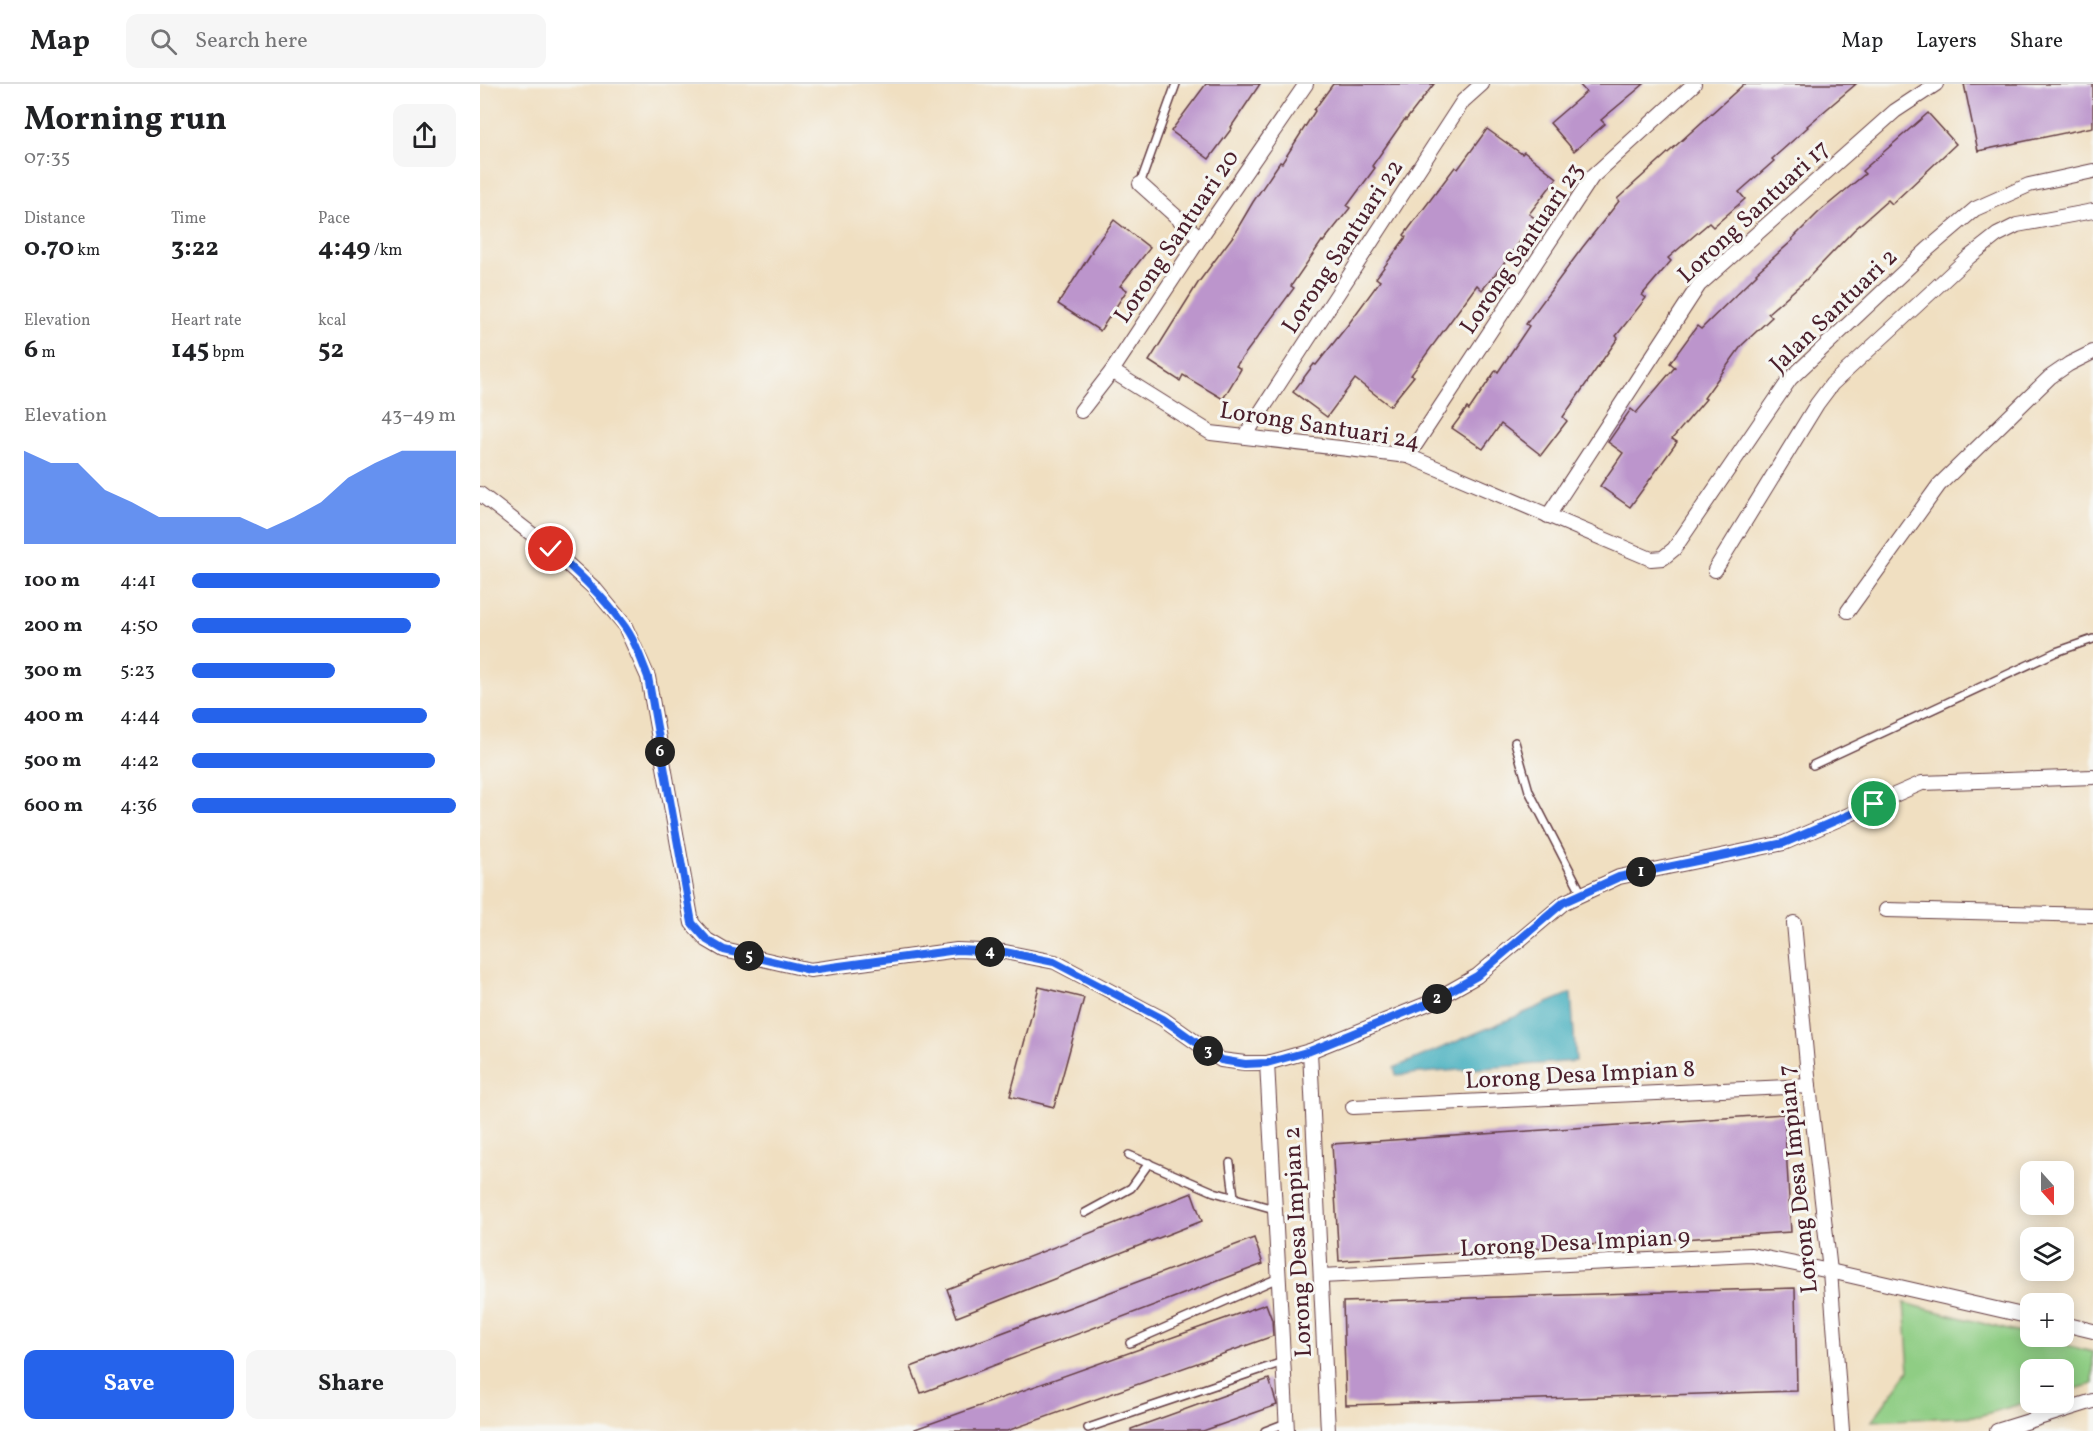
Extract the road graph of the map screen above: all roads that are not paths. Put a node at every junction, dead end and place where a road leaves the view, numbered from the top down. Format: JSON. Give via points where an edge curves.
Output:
{"nodes":[{"id":1,"x":1176,"y":84,"type":"edge"},
{"id":2,"x":1306,"y":84,"type":"edge"},
{"id":3,"x":1482,"y":84,"type":"edge"},
{"id":4,"x":1694,"y":84,"type":"edge"},
{"id":5,"x":1936,"y":84,"type":"edge"},
{"id":6,"x":2093,"y":171,"type":"edge"},
{"id":7,"x":1140,"y":184,"type":"joint"},
{"id":8,"x":2093,"y":211,"type":"edge"},
{"id":9,"x":1200,"y":238,"type":"junction"},
{"id":10,"x":2093,"y":352,"type":"edge"},
{"id":11,"x":1112,"y":371,"type":"junction"},
{"id":12,"x":1081,"y":411,"type":"dead end"},
{"id":13,"x":1245,"y":436,"type":"junction"},
{"id":14,"x":1408,"y":456,"type":"junction"},
{"id":15,"x":480,"y":494,"type":"edge"},
{"id":16,"x":1548,"y":516,"type":"junction"},
{"id":17,"x":1664,"y":558,"type":"joint"},
{"id":18,"x":1715,"y":570,"type":"dead end"},
{"id":19,"x":1848,"y":611,"type":"dead end"},
{"id":20,"x":2093,"y":639,"type":"edge"},
{"id":21,"x":1515,"y":742,"type":"dead end"},
{"id":22,"x":1814,"y":765,"type":"dead end"},
{"id":23,"x":2093,"y":777,"type":"edge"},
{"id":24,"x":1582,"y":894,"type":"junction"},
{"id":25,"x":1886,"y":910,"type":"dead end"},
{"id":26,"x":2093,"y":915,"type":"edge"},
{"id":27,"x":1794,"y":923,"type":"dead end"},
{"id":28,"x":1310,"y":1051,"type":"junction"},
{"id":29,"x":1267,"y":1063,"type":"junction"},
{"id":30,"x":1809,"y":1086,"type":"junction"},
{"id":31,"x":1353,"y":1107,"type":"dead end"},
{"id":32,"x":1129,"y":1155,"type":"dead end"},
{"id":33,"x":1149,"y":1163,"type":"junction"},
{"id":34,"x":1230,"y":1163,"type":"dead end"},
{"id":35,"x":1234,"y":1197,"type":"junction"},
{"id":36,"x":1274,"y":1209,"type":"junction"},
{"id":37,"x":1085,"y":1213,"type":"dead end"},
{"id":38,"x":1830,"y":1271,"type":"junction"},
{"id":39,"x":1321,"y":1276,"type":"junction"},
{"id":40,"x":1278,"y":1278,"type":"junction"},
{"id":41,"x":2020,"y":1314,"type":"edge"},
{"id":42,"x":2074,"y":1326,"type":"edge"},
{"id":43,"x":2093,"y":1331,"type":"edge"},
{"id":44,"x":1130,"y":1343,"type":"dead end"},
{"id":45,"x":1283,"y":1362,"type":"junction"},
{"id":46,"x":2093,"y":1401,"type":"edge"},
{"id":47,"x":1286,"y":1427,"type":"edge"},
{"id":48,"x":1088,"y":1428,"type":"dead end"},
{"id":49,"x":1265,"y":1431,"type":"edge"},
{"id":50,"x":1328,"y":1431,"type":"edge"},
{"id":51,"x":1842,"y":1431,"type":"edge"},
{"id":52,"x":1997,"y":1431,"type":"edge"}],
"edges":[{"from":1,"to":7,"type":"lane"},
{"from":2,"to":9,"type":"street","name":"Lorong Santuari 20"},
{"from":3,"to":13,"type":"street","name":"Lorong Santuari 22","via":[[1463,101]]},
{"from":4,"to":14,"type":"street","name":"Lorong Santuari 23","via":[[1592,177]]},
{"from":5,"to":16,"type":"street","name":"Lorong Santuari 17","via":[[1895,111],[1699,285]]},
{"from":6,"to":17,"type":"street","name":"Jalan Santuari 2","via":[[2030,185],[1975,209],[1928,249],[1790,379]]},
{"from":7,"to":9,"type":"street"},
{"from":8,"to":18,"type":"street","via":[[2017,225],[1997,235],[1832,384]]},
{"from":9,"to":11,"type":"street","name":"Lorong Santuari 20"},
{"from":10,"to":19,"type":"street","via":[[2050,377],[1939,485]]},
{"from":11,"to":12,"type":"street","name":"Lorong Santuari 20"},
{"from":11,"to":13,"type":"street","name":"Lorong Santuari 24","via":[[1211,433]]},
{"from":13,"to":14,"type":"street","name":"Lorong Santuari 24"},
{"from":14,"to":16,"type":"street","name":"Lorong Santuari 24"},
{"from":15,"to":29,"type":"street","via":[[551,549],[595,589],[624,624],[648,677],[692,923],[707,940],[724,950],[810,970],[957,950],[1005,952],[1054,962],[1163,1019],[1221,1060]]},
{"from":16,"to":17,"type":"street","name":"Lorong Santuari 24","via":[[1651,558]]},
{"from":20,"to":22,"type":"lane","via":[[2056,652]]},
{"from":21,"to":24,"type":"lane","via":[[1529,791]]},
{"from":23,"to":24,"type":"street","via":[[1922,783],[1784,843],[1619,877]]},
{"from":24,"to":28,"type":"street","via":[[1564,902],[1477,976],[1429,1003]]},
{"from":25,"to":26,"type":"street"},
{"from":27,"to":30,"type":"street","name":"Lorong Desa Impian 7"},
{"from":28,"to":29,"type":"street"},
{"from":28,"to":39,"type":"street","name":"Lorong Desa Impian 2"},
{"from":29,"to":36,"type":"street"},
{"from":30,"to":31,"type":"street","name":"Lorong Desa Impian 8"},
{"from":30,"to":38,"type":"street","name":"Lorong Desa Impian 7"},
{"from":32,"to":33,"type":"lane"},
{"from":33,"to":35,"type":"lane"},
{"from":33,"to":37,"type":"lane","via":[[1131,1188]]},
{"from":34,"to":35,"type":"lane"},
{"from":35,"to":36,"type":"lane"},
{"from":36,"to":40,"type":"street"},
{"from":38,"to":39,"type":"street","name":"Lorong Desa Impian 9","via":[[1751,1255]]},
{"from":38,"to":41,"type":"street","name":"Lorong Desa Impian 9"},
{"from":38,"to":51,"type":"street","name":"Lorong Desa Impian 7"},
{"from":39,"to":50,"type":"street","name":"Lorong Desa Impian 2"},
{"from":40,"to":44,"type":"lane"},
{"from":40,"to":45,"type":"street"},
{"from":42,"to":43,"type":"street"},
{"from":45,"to":47,"type":"street"},
{"from":45,"to":48,"type":"lane"},
{"from":46,"to":52,"type":"street"},
{"from":47,"to":49,"type":"lane"}]}
